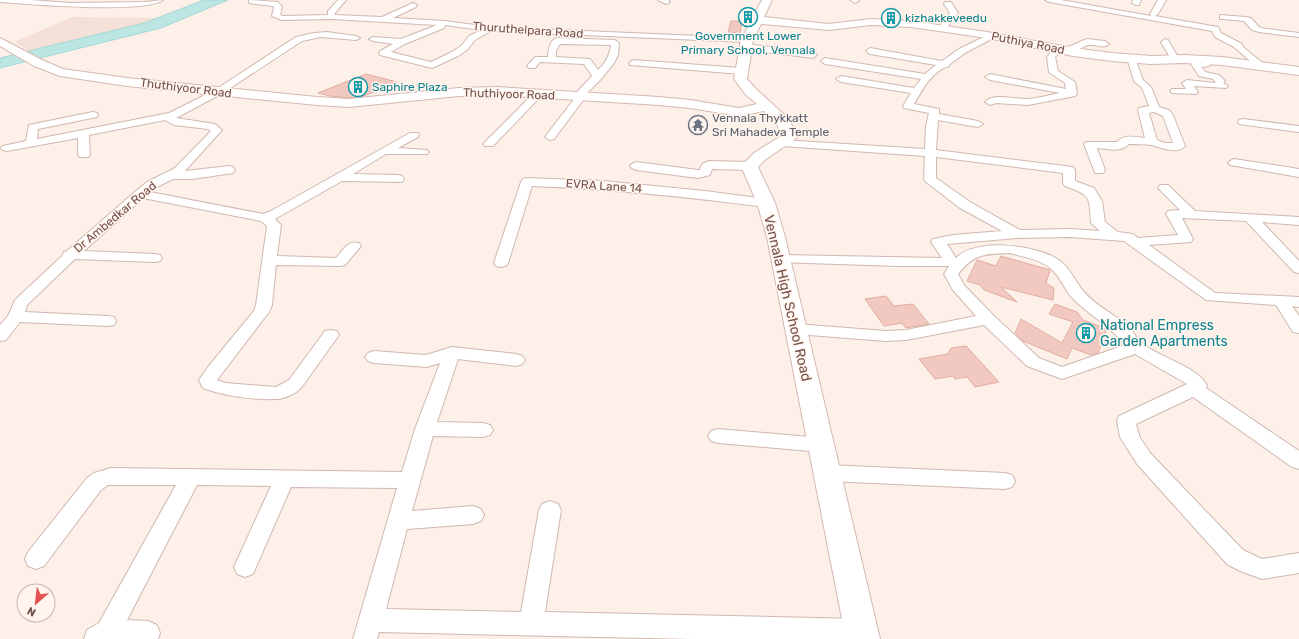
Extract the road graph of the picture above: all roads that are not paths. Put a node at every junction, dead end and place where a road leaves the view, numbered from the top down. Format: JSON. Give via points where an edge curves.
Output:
{"nodes":[{"id":1,"x":0,"y":0,"type":"edge"},
{"id":2,"x":159,"y":0,"type":"edge"},
{"id":3,"x":342,"y":0,"type":"edge"},
{"id":4,"x":768,"y":0,"type":"edge"},
{"id":5,"x":1049,"y":0,"type":"edge"},
{"id":6,"x":1162,"y":0,"type":"edge"},
{"id":7,"x":33,"y":1,"type":"edge"},
{"id":8,"x":252,"y":2,"type":"dead end"},
{"id":9,"x":948,"y":4,"type":"dead end"},
{"id":10,"x":413,"y":5,"type":"dead end"},
{"id":11,"x":1154,"y":14,"type":"dead end"},
{"id":12,"x":333,"y":17,"type":"junction"},
{"id":13,"x":1223,"y":17,"type":"dead end"},
{"id":14,"x":369,"y":20,"type":"junction"},
{"id":15,"x":382,"y":20,"type":"junction"},
{"id":16,"x":757,"y":20,"type":"junction"},
{"id":17,"x":448,"y":24,"type":"junction"},
{"id":18,"x":490,"y":28,"type":"junction"},
{"id":19,"x":942,"y":28,"type":"junction"},
{"id":20,"x":321,"y":33,"type":"junction"},
{"id":21,"x":1299,"y":35,"type":"edge"},
{"id":22,"x":993,"y":36,"type":"junction"},
{"id":23,"x":356,"y":38,"type":"dead end"},
{"id":24,"x":373,"y":39,"type":"dead end"},
{"id":25,"x":0,"y":41,"type":"edge"},
{"id":26,"x":402,"y":42,"type":"junction"},
{"id":27,"x":1166,"y":42,"type":"dead end"},
{"id":28,"x":746,"y":44,"type":"junction"},
{"id":29,"x":1105,"y":44,"type":"dead end"},
{"id":30,"x":1062,"y":50,"type":"junction"},
{"id":31,"x":870,"y":51,"type":"dead end"},
{"id":32,"x":813,"y":55,"type":"dead end"},
{"id":33,"x":1131,"y":58,"type":"junction"},
{"id":34,"x":552,"y":59,"type":"junction"},
{"id":35,"x":1175,"y":59,"type":"junction"},
{"id":36,"x":1204,"y":60,"type":"junction"},
{"id":37,"x":825,"y":61,"type":"dead end"},
{"id":38,"x":633,"y":63,"type":"dead end"},
{"id":39,"x":946,"y":64,"type":"junction"},
{"id":40,"x":1260,"y":65,"type":"junction"},
{"id":41,"x":532,"y":66,"type":"dead end"},
{"id":42,"x":592,"y":67,"type":"junction"},
{"id":43,"x":607,"y":67,"type":"junction"},
{"id":44,"x":1000,"y":69,"type":"dead end"},
{"id":45,"x":741,"y":71,"type":"junction"},
{"id":46,"x":1299,"y":71,"type":"edge"},
{"id":47,"x":598,"y":77,"type":"junction"},
{"id":48,"x":928,"y":77,"type":"junction"},
{"id":49,"x":841,"y":78,"type":"dead end"},
{"id":50,"x":917,"y":91,"type":"junction"},
{"id":51,"x":218,"y":92,"type":"junction"},
{"id":52,"x":1071,"y":92,"type":"junction"},
{"id":53,"x":1175,"y":92,"type":"dead end"},
{"id":54,"x":538,"y":94,"type":"junction"},
{"id":55,"x":580,"y":96,"type":"junction"},
{"id":56,"x":990,"y":102,"type":"dead end"},
{"id":57,"x":767,"y":106,"type":"junction"},
{"id":58,"x":1154,"y":109,"type":"junction"},
{"id":59,"x":94,"y":115,"type":"dead end"},
{"id":60,"x":172,"y":116,"type":"junction"},
{"id":61,"x":933,"y":116,"type":"junction"},
{"id":62,"x":1243,"y":122,"type":"dead end"},
{"id":63,"x":978,"y":124,"type":"dead end"},
{"id":64,"x":1299,"y":129,"type":"edge"},
{"id":65,"x":83,"y":134,"type":"junction"},
{"id":66,"x":414,"y":135,"type":"dead end"},
{"id":67,"x":550,"y":137,"type":"dead end"},
{"id":68,"x":1152,"y":142,"type":"junction"},
{"id":69,"x":31,"y":143,"type":"junction"},
{"id":70,"x":782,"y":143,"type":"junction"},
{"id":71,"x":489,"y":144,"type":"dead end"},
{"id":72,"x":7,"y":148,"type":"dead end"},
{"id":73,"x":384,"y":151,"type":"junction"},
{"id":74,"x":423,"y":152,"type":"dead end"},
{"id":75,"x":930,"y":153,"type":"junction"},
{"id":76,"x":84,"y":155,"type":"dead end"},
{"id":77,"x":1234,"y":163,"type":"dead end"},
{"id":78,"x":636,"y":166,"type":"dead end"},
{"id":79,"x":749,"y":166,"type":"junction"},
{"id":80,"x":229,"y":170,"type":"dead end"},
{"id":81,"x":1099,"y":170,"type":"dead end"},
{"id":82,"x":1299,"y":173,"type":"edge"},
{"id":83,"x":170,"y":175,"type":"junction"},
{"id":84,"x":341,"y":177,"type":"junction"},
{"id":85,"x":398,"y":179,"type":"dead end"},
{"id":86,"x":1164,"y":188,"type":"dead end"},
{"id":87,"x":140,"y":194,"type":"junction"},
{"id":88,"x":766,"y":203,"type":"junction"},
{"id":89,"x":1191,"y":214,"type":"junction"},
{"id":90,"x":1250,"y":217,"type":"junction"},
{"id":91,"x":264,"y":218,"type":"junction"},
{"id":92,"x":1299,"y":221,"type":"edge"},
{"id":93,"x":1017,"y":234,"type":"junction"},
{"id":94,"x":1116,"y":236,"type":"junction"},
{"id":95,"x":1135,"y":242,"type":"junction"},
{"id":96,"x":354,"y":246,"type":"dead end"},
{"id":97,"x":69,"y":255,"type":"junction"},
{"id":98,"x":155,"y":258,"type":"dead end"},
{"id":99,"x":781,"y":259,"type":"junction"},
{"id":100,"x":269,"y":260,"type":"junction"},
{"id":101,"x":501,"y":264,"type":"dead end"},
{"id":102,"x":1299,"y":269,"type":"edge"},
{"id":103,"x":1281,"y":302,"type":"junction"},
{"id":104,"x":1299,"y":302,"type":"edge"},
{"id":105,"x":16,"y":316,"type":"junction"},
{"id":106,"x":986,"y":319,"type":"junction"},
{"id":107,"x":108,"y":321,"type":"dead end"},
{"id":108,"x":1299,"y":328,"type":"edge"},
{"id":109,"x":796,"y":329,"type":"junction"},
{"id":110,"x":331,"y":335,"type":"dead end"},
{"id":111,"x":0,"y":336,"type":"edge"},
{"id":112,"x":1136,"y":347,"type":"junction"},
{"id":113,"x":452,"y":353,"type":"junction"},
{"id":114,"x":374,"y":357,"type":"dead end"},
{"id":115,"x":516,"y":360,"type":"dead end"},
{"id":116,"x":1193,"y":389,"type":"junction"},
{"id":117,"x":425,"y":429,"type":"junction"},
{"id":118,"x":483,"y":430,"type":"dead end"},
{"id":119,"x":718,"y":436,"type":"dead end"},
{"id":120,"x":822,"y":445,"type":"junction"},
{"id":121,"x":1299,"y":461,"type":"edge"},
{"id":122,"x":828,"y":473,"type":"junction"},
{"id":123,"x":191,"y":477,"type":"junction"},
{"id":124,"x":285,"y":478,"type":"junction"},
{"id":125,"x":410,"y":480,"type":"junction"},
{"id":126,"x":1005,"y":481,"type":"dead end"},
{"id":127,"x":550,"y":510,"type":"dead end"},
{"id":128,"x":473,"y":515,"type":"dead end"},
{"id":129,"x":399,"y":521,"type":"junction"},
{"id":130,"x":36,"y":559,"type":"dead end"},
{"id":131,"x":1299,"y":563,"type":"edge"},
{"id":132,"x":245,"y":567,"type":"dead end"},
{"id":133,"x":531,"y":624,"type":"junction"},
{"id":134,"x":368,"y":630,"type":"edge"},
{"id":135,"x":148,"y":633,"type":"dead end"},
{"id":136,"x":102,"y":635,"type":"edge"},
{"id":137,"x":862,"y":635,"type":"edge"}],
"edges":[{"from":1,"to":7,"type":"street"},
{"from":2,"to":7,"type":"street","via":[[144,4],[70,5]]},
{"from":3,"to":12,"type":"street","via":[[333,10]]},
{"from":4,"to":16,"type":"main road"},
{"from":5,"to":40,"type":"street","via":[[1215,30],[1218,35],[1239,46]]},
{"from":6,"to":11,"type":"street"},
{"from":8,"to":12,"type":"street","name":"Thuruthelpara Road","via":[[275,4],[278,6],[276,16],[282,18]]},
{"from":9,"to":19,"type":"street","via":[[954,13]]},
{"from":10,"to":15,"type":"street"},
{"from":12,"to":14,"type":"street","name":"Thuruthelpara Road"},
{"from":13,"to":21,"type":"street","via":[[1249,20],[1256,30]]},
{"from":14,"to":15,"type":"street","name":"Thuruthelpara Road"},
{"from":14,"to":20,"type":"street","via":[[344,30],[331,29]]},
{"from":15,"to":17,"type":"street","name":"Thuruthelpara Road"},
{"from":16,"to":19,"type":"main road","name":"Puthiya Road","via":[[829,27],[902,20]]},
{"from":16,"to":28,"type":"main road"},
{"from":17,"to":18,"type":"street","name":"Thuruthelpara Road"},
{"from":17,"to":26,"type":"street"},
{"from":18,"to":26,"type":"street","via":[[472,38],[456,54],[432,65],[383,53]]},
{"from":18,"to":28,"type":"street","name":"Thuruthelpara Road"},
{"from":19,"to":22,"type":"main road","name":"Puthiya Road"},
{"from":20,"to":23,"type":"street"},
{"from":20,"to":51,"type":"street","via":[[299,39]]},
{"from":22,"to":30,"type":"main road","name":"Puthiya Road"},
{"from":22,"to":39,"type":"street","via":[[962,51]]},
{"from":24,"to":26,"type":"street"},
{"from":25,"to":51,"type":"main road","name":"Thuthiyoor Road","via":[[38,63],[60,72]]},
{"from":27,"to":35,"type":"street"},
{"from":28,"to":32,"type":"street","name":"Thuruthelpara Road"},
{"from":28,"to":45,"type":"main road"},
{"from":29,"to":30,"type":"street","via":[[1087,42],[1079,47]]},
{"from":30,"to":33,"type":"main road","name":"Puthiya Road"},
{"from":30,"to":52,"type":"street","via":[[1051,57],[1054,72],[1070,82]]},
{"from":31,"to":39,"type":"street"},
{"from":33,"to":35,"type":"main road","name":"Puthiya Road"},
{"from":33,"to":58,"type":"street","via":[[1139,81],[1146,87]]},
{"from":34,"to":41,"type":"street","via":[[538,59]]},
{"from":34,"to":42,"type":"street","via":[[587,60]]},
{"from":34,"to":43,"type":"street","via":[[552,51],[557,41],[615,43],[614,56]]},
{"from":35,"to":36,"type":"main road","name":"Puthiya Road"},
{"from":36,"to":40,"type":"main road","name":"Puthiya Road"},
{"from":36,"to":53,"type":"street","via":[[1206,64],[1196,64],[1202,74],[1219,79],[1225,90],[1190,83],[1187,84],[1193,92]]},
{"from":37,"to":48,"type":"street"},
{"from":38,"to":45,"type":"street"},
{"from":39,"to":48,"type":"street"},
{"from":40,"to":46,"type":"main road","name":"Puthiya Road"},
{"from":42,"to":43,"type":"street"},
{"from":42,"to":47,"type":"street"},
{"from":43,"to":47,"type":"street"},
{"from":44,"to":52,"type":"street","via":[[988,80]]},
{"from":45,"to":57,"type":"main road","via":[[740,79]]},
{"from":47,"to":55,"type":"street"},
{"from":48,"to":50,"type":"street"},
{"from":49,"to":50,"type":"street"},
{"from":50,"to":61,"type":"street","via":[[908,106],[935,111]]},
{"from":51,"to":54,"type":"main road","name":"Thuthiyoor Road","via":[[349,103],[459,92]]},
{"from":51,"to":60,"type":"street"},
{"from":52,"to":56,"type":"street","via":[[1072,94],[1028,102]]},
{"from":54,"to":55,"type":"main road","name":"Thuthiyoor Road"},
{"from":54,"to":71,"type":"street"},
{"from":55,"to":57,"type":"main road","name":"Thuthiyoor Road","via":[[682,103],[739,112]]},
{"from":55,"to":67,"type":"street"},
{"from":57,"to":70,"type":"main road","via":[[784,122],[789,137]]},
{"from":58,"to":68,"type":"street","via":[[1143,110]]},
{"from":58,"to":68,"type":"street","via":[[1168,115],[1179,146],[1164,146]]},
{"from":59,"to":69,"type":"street","via":[[34,127]]},
{"from":60,"to":65,"type":"street"},
{"from":60,"to":83,"type":"street","name":"Dr Ambedkar Road","via":[[170,120],[174,122],[211,126],[217,130],[179,171]]},
{"from":61,"to":63,"type":"street"},
{"from":61,"to":75,"type":"street"},
{"from":62,"to":64,"type":"street"},
{"from":65,"to":69,"type":"street"},
{"from":65,"to":76,"type":"street"},
{"from":66,"to":73,"type":"street"},
{"from":68,"to":81,"type":"street","via":[[1126,140],[1120,146],[1090,144]]},
{"from":69,"to":72,"type":"street"},
{"from":70,"to":75,"type":"street"},
{"from":70,"to":79,"type":"main road"},
{"from":73,"to":74,"type":"street"},
{"from":73,"to":84,"type":"street"},
{"from":75,"to":93,"type":"street","via":[[930,179],[965,204]]},
{"from":75,"to":94,"type":"street","via":[[1069,170],[1069,184],[1090,191],[1096,201],[1098,223]]},
{"from":77,"to":82,"type":"street"},
{"from":78,"to":79,"type":"street","via":[[698,174],[706,172],[709,165]]},
{"from":79,"to":88,"type":"main road","name":"Vennala High School Road"},
{"from":80,"to":83,"type":"street"},
{"from":83,"to":87,"type":"street","name":"Dr Ambedkar Road"},
{"from":84,"to":85,"type":"street"},
{"from":84,"to":91,"type":"street","via":[[276,214]]},
{"from":86,"to":89,"type":"street"},
{"from":87,"to":91,"type":"street"},
{"from":87,"to":97,"type":"street","name":"Dr Ambedkar Road"},
{"from":88,"to":99,"type":"main road","name":"Vennala High School Road"},
{"from":88,"to":101,"type":"street","name":"EVRA Lane 14","via":[[603,185],[527,182]]},
{"from":89,"to":90,"type":"street"},
{"from":89,"to":95,"type":"street","via":[[1173,214],[1186,239]]},
{"from":90,"to":92,"type":"street"},
{"from":90,"to":102,"type":"street"},
{"from":91,"to":100,"type":"street","via":[[274,225]]},
{"from":93,"to":94,"type":"street","via":[[1070,233]]},
{"from":93,"to":99,"type":"street","via":[[938,242],[952,262]]},
{"from":94,"to":95,"type":"street","via":[[1128,237]]},
{"from":95,"to":103,"type":"street","via":[[1211,297]]},
{"from":96,"to":100,"type":"street","via":[[340,262]]},
{"from":97,"to":98,"type":"street"},
{"from":97,"to":105,"type":"street","name":"Dr Ambedkar Road","via":[[20,303]]},
{"from":99,"to":109,"type":"main road","name":"Vennala High School Road"},
{"from":100,"to":110,"type":"street","via":[[261,312],[214,371],[208,380],[209,384],[224,389],[282,392],[295,384]]},
{"from":103,"to":104,"type":"street"},
{"from":103,"to":108,"type":"street"},
{"from":105,"to":107,"type":"street"},
{"from":105,"to":111,"type":"street","name":"Dr Ambedkar Road"},
{"from":106,"to":109,"type":"street","via":[[906,335],[886,336]]},
{"from":106,"to":112,"type":"street","via":[[1033,362],[1062,373]]},
{"from":106,"to":112,"type":"street","via":[[958,287],[951,274],[963,259],[971,255],[988,250],[1010,249],[1038,256],[1055,264],[1079,296],[1122,330]]},
{"from":109,"to":120,"type":"main road","name":"Vennala High School Road"},
{"from":112,"to":116,"type":"street","via":[[1191,378],[1198,385]]},
{"from":113,"to":114,"type":"street","via":[[427,361]]},
{"from":113,"to":115,"type":"street"},
{"from":113,"to":117,"type":"street"},
{"from":116,"to":121,"type":"street"},
{"from":116,"to":131,"type":"street","via":[[1126,421],[1132,443],[1235,557],[1262,569]]},
{"from":117,"to":118,"type":"street"},
{"from":117,"to":125,"type":"street"},
{"from":119,"to":120,"type":"street"},
{"from":120,"to":122,"type":"main road","name":"Vennala High School Road"},
{"from":122,"to":126,"type":"street"},
{"from":122,"to":137,"type":"main road","name":"Vennala High School Road"},
{"from":123,"to":124,"type":"street"},
{"from":123,"to":130,"type":"street","via":[[111,476],[102,479],[94,484]]},
{"from":123,"to":136,"type":"street"},
{"from":124,"to":125,"type":"street"},
{"from":124,"to":132,"type":"street"},
{"from":125,"to":129,"type":"street"},
{"from":127,"to":133,"type":"street"},
{"from":128,"to":129,"type":"street"},
{"from":129,"to":134,"type":"street"},
{"from":133,"to":134,"type":"street"},
{"from":133,"to":137,"type":"street"},
{"from":135,"to":136,"type":"street"}]}
